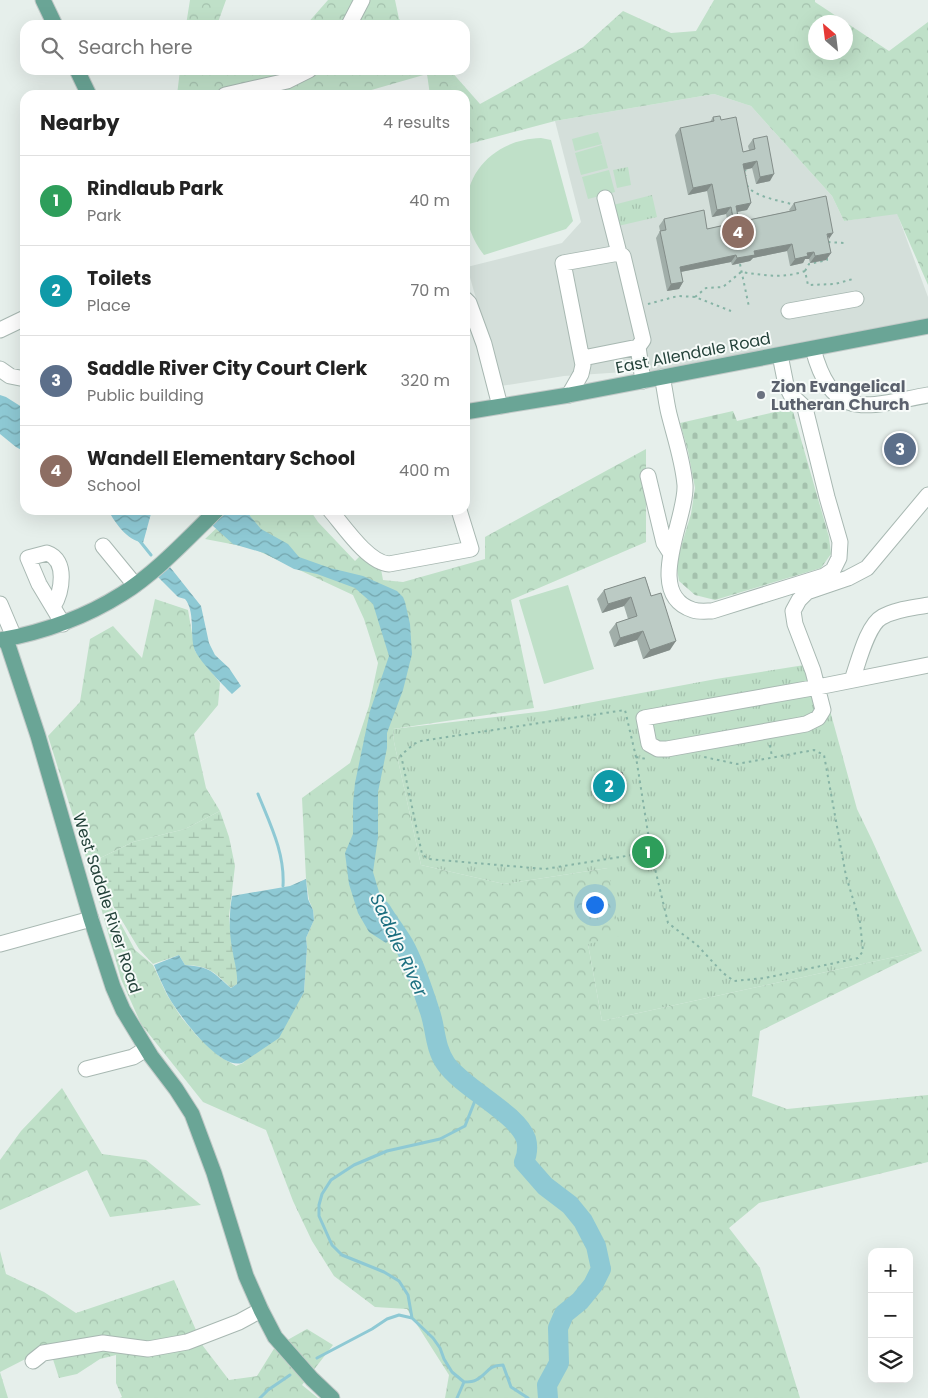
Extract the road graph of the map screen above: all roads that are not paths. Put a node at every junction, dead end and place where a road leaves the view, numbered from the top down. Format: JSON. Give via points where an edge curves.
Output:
{"nodes":[{"id":1,"x":43,"y":0,"type":"edge"},
{"id":2,"x":362,"y":0,"type":"edge"},
{"id":3,"x":53,"y":20,"type":"edge"},
{"id":4,"x":352,"y":20,"type":"edge"},
{"id":5,"x":79,"y":75,"type":"edge"},
{"id":6,"x":299,"y":75,"type":"edge"},
{"id":7,"x":87,"y":90,"type":"edge"},
{"id":8,"x":247,"y":90,"type":"edge"},
{"id":9,"x":606,"y":198,"type":"dead end"},
{"id":10,"x":619,"y":254,"type":"junction"},
{"id":11,"x":856,"y":299,"type":"dead end"},
{"id":12,"x":470,"y":306,"type":"edge"},
{"id":13,"x":789,"y":311,"type":"dead end"},
{"id":14,"x":20,"y":320,"type":"edge"},
{"id":15,"x":928,"y":326,"type":"edge"},
{"id":16,"x":0,"y":330,"type":"edge"},
{"id":17,"x":638,"y":347,"type":"junction"},
{"id":18,"x":813,"y":349,"type":"junction"},
{"id":19,"x":780,"y":354,"type":"junction"},
{"id":20,"x":582,"y":358,"type":"junction"},
{"id":21,"x":0,"y":369,"type":"edge"},
{"id":22,"x":662,"y":377,"type":"junction"},
{"id":23,"x":20,"y":378,"type":"edge"},
{"id":24,"x":643,"y":381,"type":"junction"},
{"id":25,"x":569,"y":395,"type":"junction"},
{"id":26,"x":928,"y":395,"type":"edge"},
{"id":27,"x":500,"y":406,"type":"junction"},
{"id":28,"x":470,"y":411,"type":"edge"},
{"id":29,"x":648,"y":476,"type":"dead end"},
{"id":30,"x":928,"y":495,"type":"edge"},
{"id":31,"x":212,"y":515,"type":"edge"},
{"id":32,"x":334,"y":515,"type":"edge"},
{"id":33,"x":461,"y":515,"type":"edge"},
{"id":34,"x":103,"y":546,"type":"dead end"},
{"id":35,"x":671,"y":554,"type":"junction"},
{"id":36,"x":135,"y":585,"type":"junction"},
{"id":37,"x":0,"y":604,"type":"edge"},
{"id":38,"x":928,"y":605,"type":"edge"},
{"id":39,"x":54,"y":607,"type":"junction"},
{"id":40,"x":63,"y":624,"type":"junction"},
{"id":41,"x":7,"y":638,"type":"edge"},
{"id":42,"x":928,"y":665,"type":"edge"},
{"id":43,"x":852,"y":680,"type":"junction"},
{"id":44,"x":818,"y":687,"type":"junction"},
{"id":45,"x":91,"y":919,"type":"junction"},
{"id":46,"x":0,"y":944,"type":"edge"},
{"id":47,"x":146,"y":1049,"type":"junction"},
{"id":48,"x":86,"y":1069,"type":"dead end"},
{"id":49,"x":260,"y":1310,"type":"junction"},
{"id":50,"x":33,"y":1361,"type":"dead end"},
{"id":51,"x":332,"y":1398,"type":"edge"}],
"edges":[{"from":1,"to":3,"type":"main road"},
{"from":2,"to":4,"type":"street"},
{"from":5,"to":7,"type":"main road"},
{"from":6,"to":8,"type":"street"},
{"from":9,"to":10,"type":"street"},
{"from":10,"to":17,"type":"street","via":[[623,256],[643,340]]},
{"from":10,"to":20,"type":"street","via":[[563,263]]},
{"from":11,"to":13,"type":"street"},
{"from":12,"to":27,"type":"street"},
{"from":14,"to":16,"type":"street"},
{"from":15,"to":18,"type":"main road","name":"East Allendale Road"},
{"from":17,"to":20,"type":"street"},
{"from":17,"to":24,"type":"street"},
{"from":18,"to":19,"type":"main road","name":"East Allendale Road"},
{"from":18,"to":26,"type":"street","via":[[817,365],[831,390],[845,402],[864,406]]},
{"from":19,"to":22,"type":"main road","name":"East Allendale Road"},
{"from":19,"to":35,"type":"street","via":[[791,396],[805,408],[840,542],[839,558],[833,570],[824,576],[734,606],[694,611],[683,605],[673,593],[668,578]]},
{"from":20,"to":25,"type":"street","via":[[582,371]]},
{"from":21,"to":23,"type":"street"},
{"from":22,"to":24,"type":"main road","name":"East Allendale Road"},
{"from":22,"to":35,"type":"street","via":[[685,487]]},
{"from":24,"to":25,"type":"main road","name":"East Allendale Road"},
{"from":25,"to":27,"type":"main road","name":"East Allendale Road"},
{"from":27,"to":28,"type":"main road","name":"East Allendale Road"},
{"from":29,"to":35,"type":"street","via":[[664,543]]},
{"from":30,"to":44,"type":"street","via":[[867,568],[807,592],[799,600],[793,611],[795,624]]},
{"from":31,"to":36,"type":"main road"},
{"from":32,"to":33,"type":"street","via":[[368,554],[389,564],[471,549]]},
{"from":34,"to":36,"type":"street"},
{"from":36,"to":40,"type":"main road"},
{"from":37,"to":41,"type":"street"},
{"from":38,"to":43,"type":"street","via":[[891,612],[880,618],[872,626]]},
{"from":39,"to":39,"type":"street","via":[[61,591],[61,571],[56,558],[47,553],[28,558]]},
{"from":39,"to":40,"type":"street"},
{"from":40,"to":41,"type":"main road"},
{"from":41,"to":45,"type":"main road","name":"West Saddle River Road"},
{"from":42,"to":43,"type":"street"},
{"from":43,"to":44,"type":"street"},
{"from":44,"to":44,"type":"street","via":[[644,718],[649,744],[667,749],[806,724],[818,718],[823,710]]},
{"from":45,"to":46,"type":"street"},
{"from":45,"to":47,"type":"main road","name":"West Saddle River Road","via":[[113,987]]},
{"from":47,"to":48,"type":"street","via":[[133,1057]]},
{"from":47,"to":49,"type":"main road","name":"West Saddle River Road","via":[[192,1114]]},
{"from":49,"to":50,"type":"street","via":[[239,1322],[187,1342],[148,1349],[103,1343],[43,1353]]},
{"from":49,"to":51,"type":"main road","name":"West Saddle River Road","via":[[275,1336]]}]}
